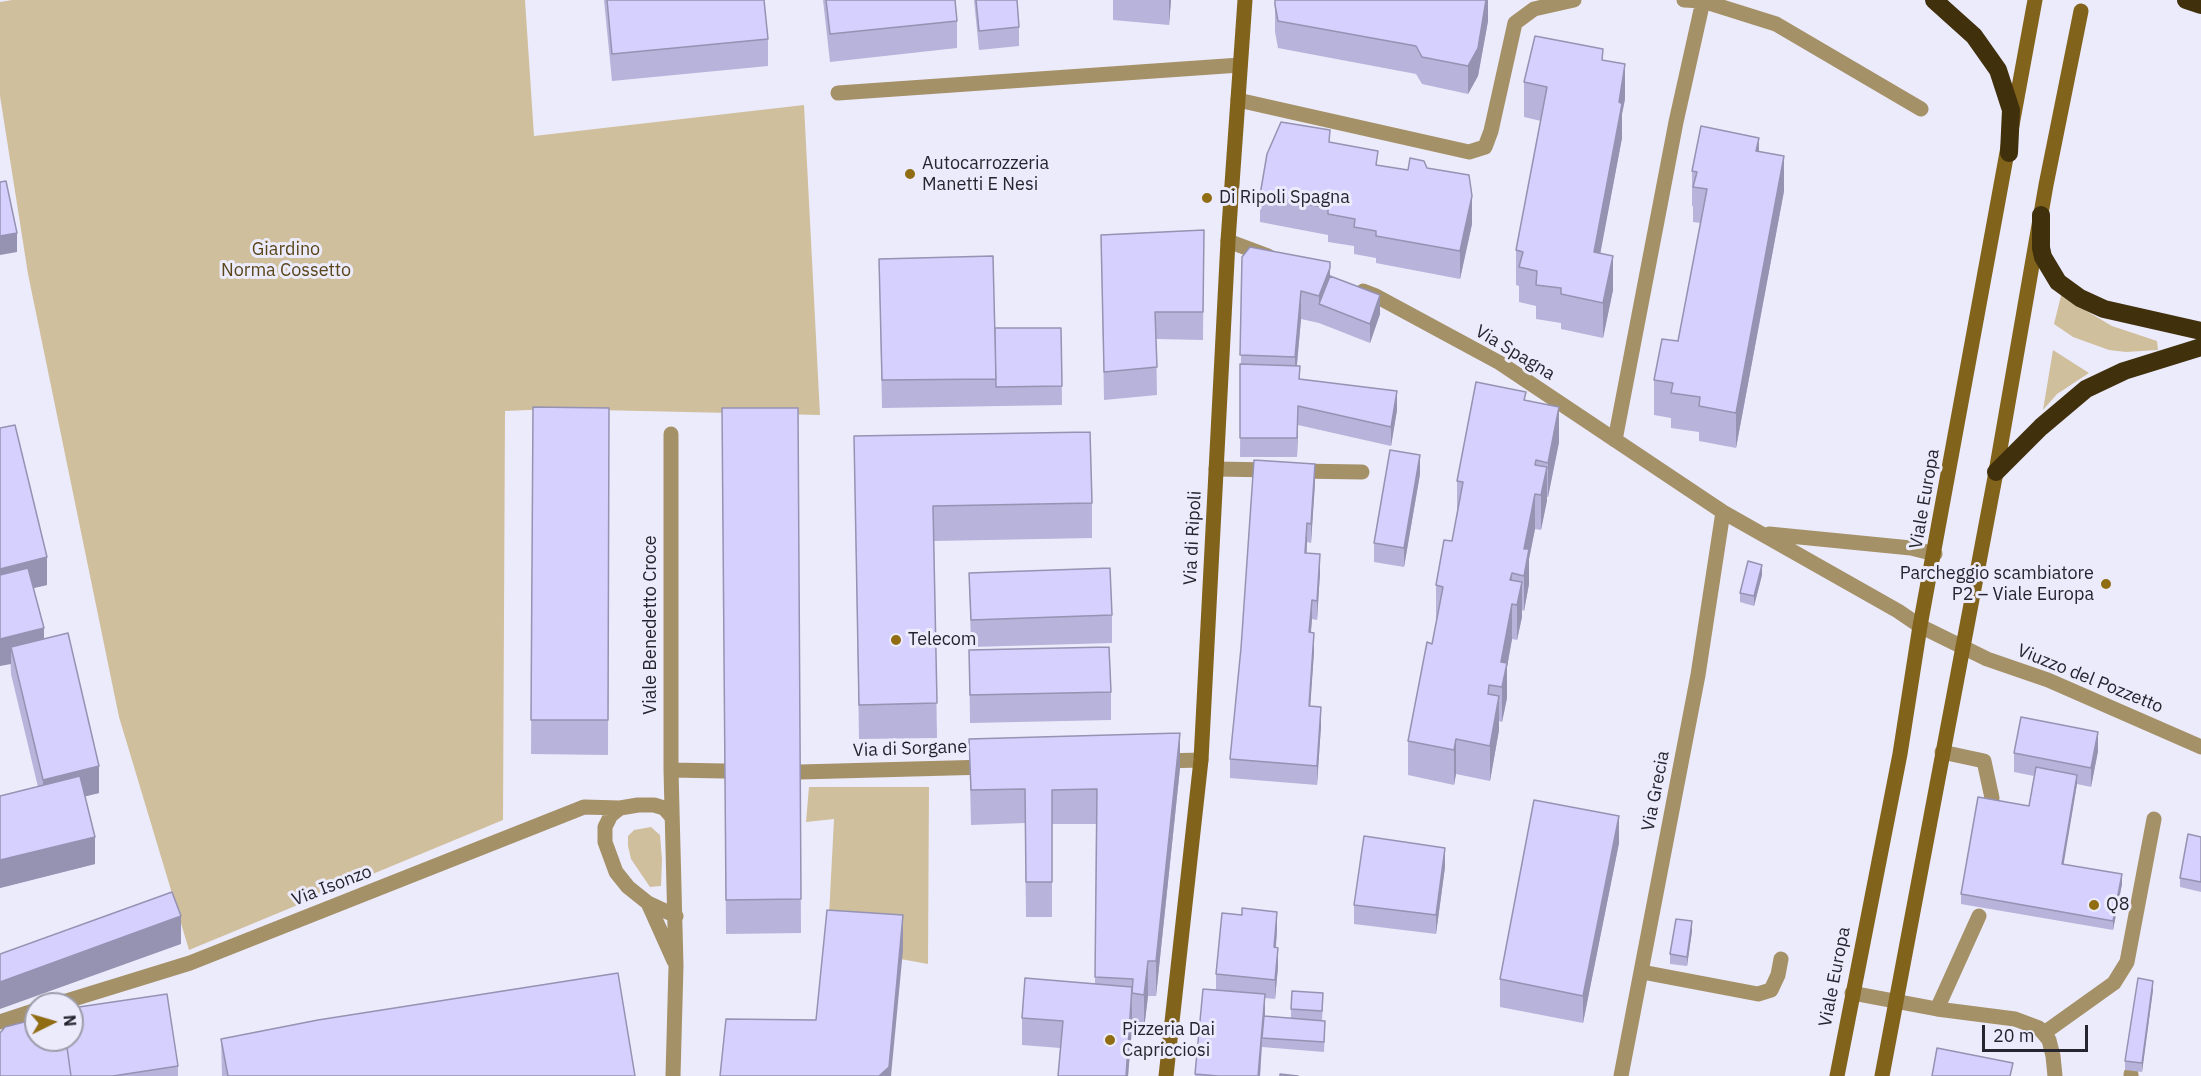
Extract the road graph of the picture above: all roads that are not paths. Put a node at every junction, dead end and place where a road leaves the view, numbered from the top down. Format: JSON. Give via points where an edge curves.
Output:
{"nodes":[{"id":1,"x":1245,"y":0,"type":"edge"},
{"id":2,"x":1574,"y":0,"type":"edge"},
{"id":3,"x":1684,"y":0,"type":"edge"},
{"id":4,"x":1934,"y":0,"type":"edge"},
{"id":5,"x":2035,"y":0,"type":"edge"},
{"id":6,"x":1703,"y":2,"type":"junction"},
{"id":7,"x":2081,"y":11,"type":"dead end"},
{"id":8,"x":1240,"y":65,"type":"junction"},
{"id":9,"x":838,"y":93,"type":"dead end"},
{"id":10,"x":1238,"y":100,"type":"junction"},
{"id":11,"x":1921,"y":109,"type":"dead end"},
{"id":12,"x":2008,"y":153,"type":"junction"},
{"id":13,"x":2041,"y":215,"type":"junction"},
{"id":14,"x":1228,"y":241,"type":"junction"},
{"id":15,"x":1283,"y":261,"type":"edge"},
{"id":16,"x":1345,"y":285,"type":"edge"},
{"id":17,"x":2201,"y":331,"type":"edge"},
{"id":18,"x":2201,"y":347,"type":"edge"},
{"id":19,"x":671,"y":434,"type":"dead end"},
{"id":20,"x":1615,"y":440,"type":"junction"},
{"id":21,"x":1216,"y":469,"type":"junction"},
{"id":22,"x":1362,"y":472,"type":"dead end"},
{"id":23,"x":1996,"y":472,"type":"junction"},
{"id":24,"x":1723,"y":512,"type":"junction"},
{"id":25,"x":1763,"y":534,"type":"junction"},
{"id":26,"x":1935,"y":554,"type":"junction"},
{"id":27,"x":1920,"y":626,"type":"junction"},
{"id":28,"x":1964,"y":647,"type":"junction"},
{"id":29,"x":2201,"y":747,"type":"edge"},
{"id":30,"x":1942,"y":752,"type":"junction"},
{"id":31,"x":1201,"y":760,"type":"junction"},
{"id":32,"x":1145,"y":762,"type":"edge"},
{"id":33,"x":1002,"y":766,"type":"edge"},
{"id":34,"x":671,"y":770,"type":"junction"},
{"id":35,"x":724,"y":771,"type":"edge"},
{"id":36,"x":800,"y":772,"type":"edge"},
{"id":37,"x":1992,"y":798,"type":"edge"},
{"id":38,"x":620,"y":808,"type":"junction"},
{"id":39,"x":672,"y":817,"type":"junction"},
{"id":40,"x":2154,"y":819,"type":"dead end"},
{"id":41,"x":648,"y":903,"type":"junction"},
{"id":42,"x":676,"y":916,"type":"junction"},
{"id":43,"x":1979,"y":916,"type":"dead end"},
{"id":44,"x":1781,"y":959,"type":"dead end"},
{"id":45,"x":676,"y":966,"type":"junction"},
{"id":46,"x":1642,"y":972,"type":"junction"},
{"id":47,"x":1852,"y":993,"type":"junction"},
{"id":48,"x":84,"y":996,"type":"edge"},
{"id":49,"x":1896,"y":1003,"type":"junction"},
{"id":50,"x":1937,"y":1009,"type":"junction"},
{"id":51,"x":24,"y":1015,"type":"edge"},
{"id":52,"x":0,"y":1022,"type":"edge"},
{"id":53,"x":2044,"y":1033,"type":"junction"},
{"id":54,"x":673,"y":1076,"type":"edge"},
{"id":55,"x":1166,"y":1076,"type":"edge"},
{"id":56,"x":1621,"y":1076,"type":"edge"},
{"id":57,"x":1837,"y":1076,"type":"edge"},
{"id":58,"x":1882,"y":1076,"type":"edge"},
{"id":59,"x":2055,"y":1076,"type":"edge"}],
"edges":[{"from":1,"to":8,"type":"main road","name":"Via di Ripoli"},
{"from":2,"to":10,"type":"street","via":[[1534,9],[1515,23],[1485,147],[1469,152]]},
{"from":3,"to":6,"type":"street"},
{"from":4,"to":12,"type":"highway","via":[[1974,36],[1998,69],[2011,110]]},
{"from":5,"to":12,"type":"main road","name":"Viale Europa"},
{"from":6,"to":11,"type":"street","via":[[1776,24]]},
{"from":6,"to":20,"type":"street"},
{"from":7,"to":13,"type":"main road"},
{"from":8,"to":9,"type":"street"},
{"from":8,"to":10,"type":"main road","name":"Via di Ripoli"},
{"from":10,"to":14,"type":"main road","name":"Via di Ripoli"},
{"from":12,"to":26,"type":"main road","name":"Viale Europa"},
{"from":13,"to":17,"type":"highway","via":[[2043,257],[2058,282],[2080,298],[2104,309]]},
{"from":13,"to":23,"type":"main road"},
{"from":14,"to":15,"type":"street"},
{"from":14,"to":21,"type":"main road","name":"Via di Ripoli"},
{"from":16,"to":20,"type":"street","name":"Via Spagna","via":[[1376,296],[1500,363]]},
{"from":18,"to":23,"type":"highway","via":[[2124,371],[2086,389]]},
{"from":19,"to":34,"type":"street","name":"Viale Benedetto Croce"},
{"from":20,"to":24,"type":"street","name":"Via Spagna"},
{"from":21,"to":22,"type":"street"},
{"from":21,"to":31,"type":"main road","name":"Via di Ripoli"},
{"from":23,"to":28,"type":"main road"},
{"from":24,"to":25,"type":"street","name":"Via Spagna"},
{"from":24,"to":46,"type":"street","name":"Via Grecia","via":[[1698,675]]},
{"from":25,"to":26,"type":"street","name":"Via Spagna","via":[[1911,548]]},
{"from":25,"to":27,"type":"street","name":"Via Spagna"},
{"from":26,"to":27,"type":"main road","name":"Viale Europa"},
{"from":27,"to":28,"type":"street","name":"Via Spagna"},
{"from":27,"to":47,"type":"main road","name":"Viale Europa","via":[[1900,754]]},
{"from":28,"to":29,"type":"street","name":"Viuzzo del Pozzetto"},
{"from":28,"to":30,"type":"main road"},
{"from":30,"to":37,"type":"street","via":[[1984,760]]},
{"from":30,"to":49,"type":"main road"},
{"from":31,"to":32,"type":"street"},
{"from":31,"to":55,"type":"main road","name":"Via di Ripoli"},
{"from":33,"to":36,"type":"street","name":"Via di Sorgane"},
{"from":34,"to":35,"type":"street"},
{"from":34,"to":39,"type":"street","name":"Viale Benedetto Croce"},
{"from":38,"to":39,"type":"street","via":[[654,805],[664,808]]},
{"from":38,"to":41,"type":"street","name":"Viale Benedetto Croce","via":[[605,827],[610,859],[628,887]]},
{"from":38,"to":48,"type":"street","name":"Via Isonzo","via":[[584,807],[190,963]]},
{"from":39,"to":42,"type":"street","name":"Viale Benedetto Croce"},
{"from":40,"to":53,"type":"street","via":[[2127,962],[2114,983]]},
{"from":41,"to":42,"type":"street","name":"Viale Benedetto Croce"},
{"from":41,"to":45,"type":"street","name":"Viale Benedetto Croce"},
{"from":42,"to":45,"type":"street","name":"Viale Benedetto Croce"},
{"from":43,"to":50,"type":"street"},
{"from":44,"to":46,"type":"street","via":[[1771,990],[1758,994]]},
{"from":45,"to":54,"type":"street","name":"Viale Benedetto Croce"},
{"from":46,"to":56,"type":"street","name":"Via Grecia"},
{"from":47,"to":49,"type":"street"},
{"from":47,"to":57,"type":"main road","name":"Viale Europa"},
{"from":49,"to":50,"type":"street"},
{"from":49,"to":58,"type":"main road"},
{"from":50,"to":53,"type":"street","via":[[2015,1019]]},
{"from":51,"to":52,"type":"street"},
{"from":53,"to":59,"type":"street","via":[[2049,1040]]}]}
